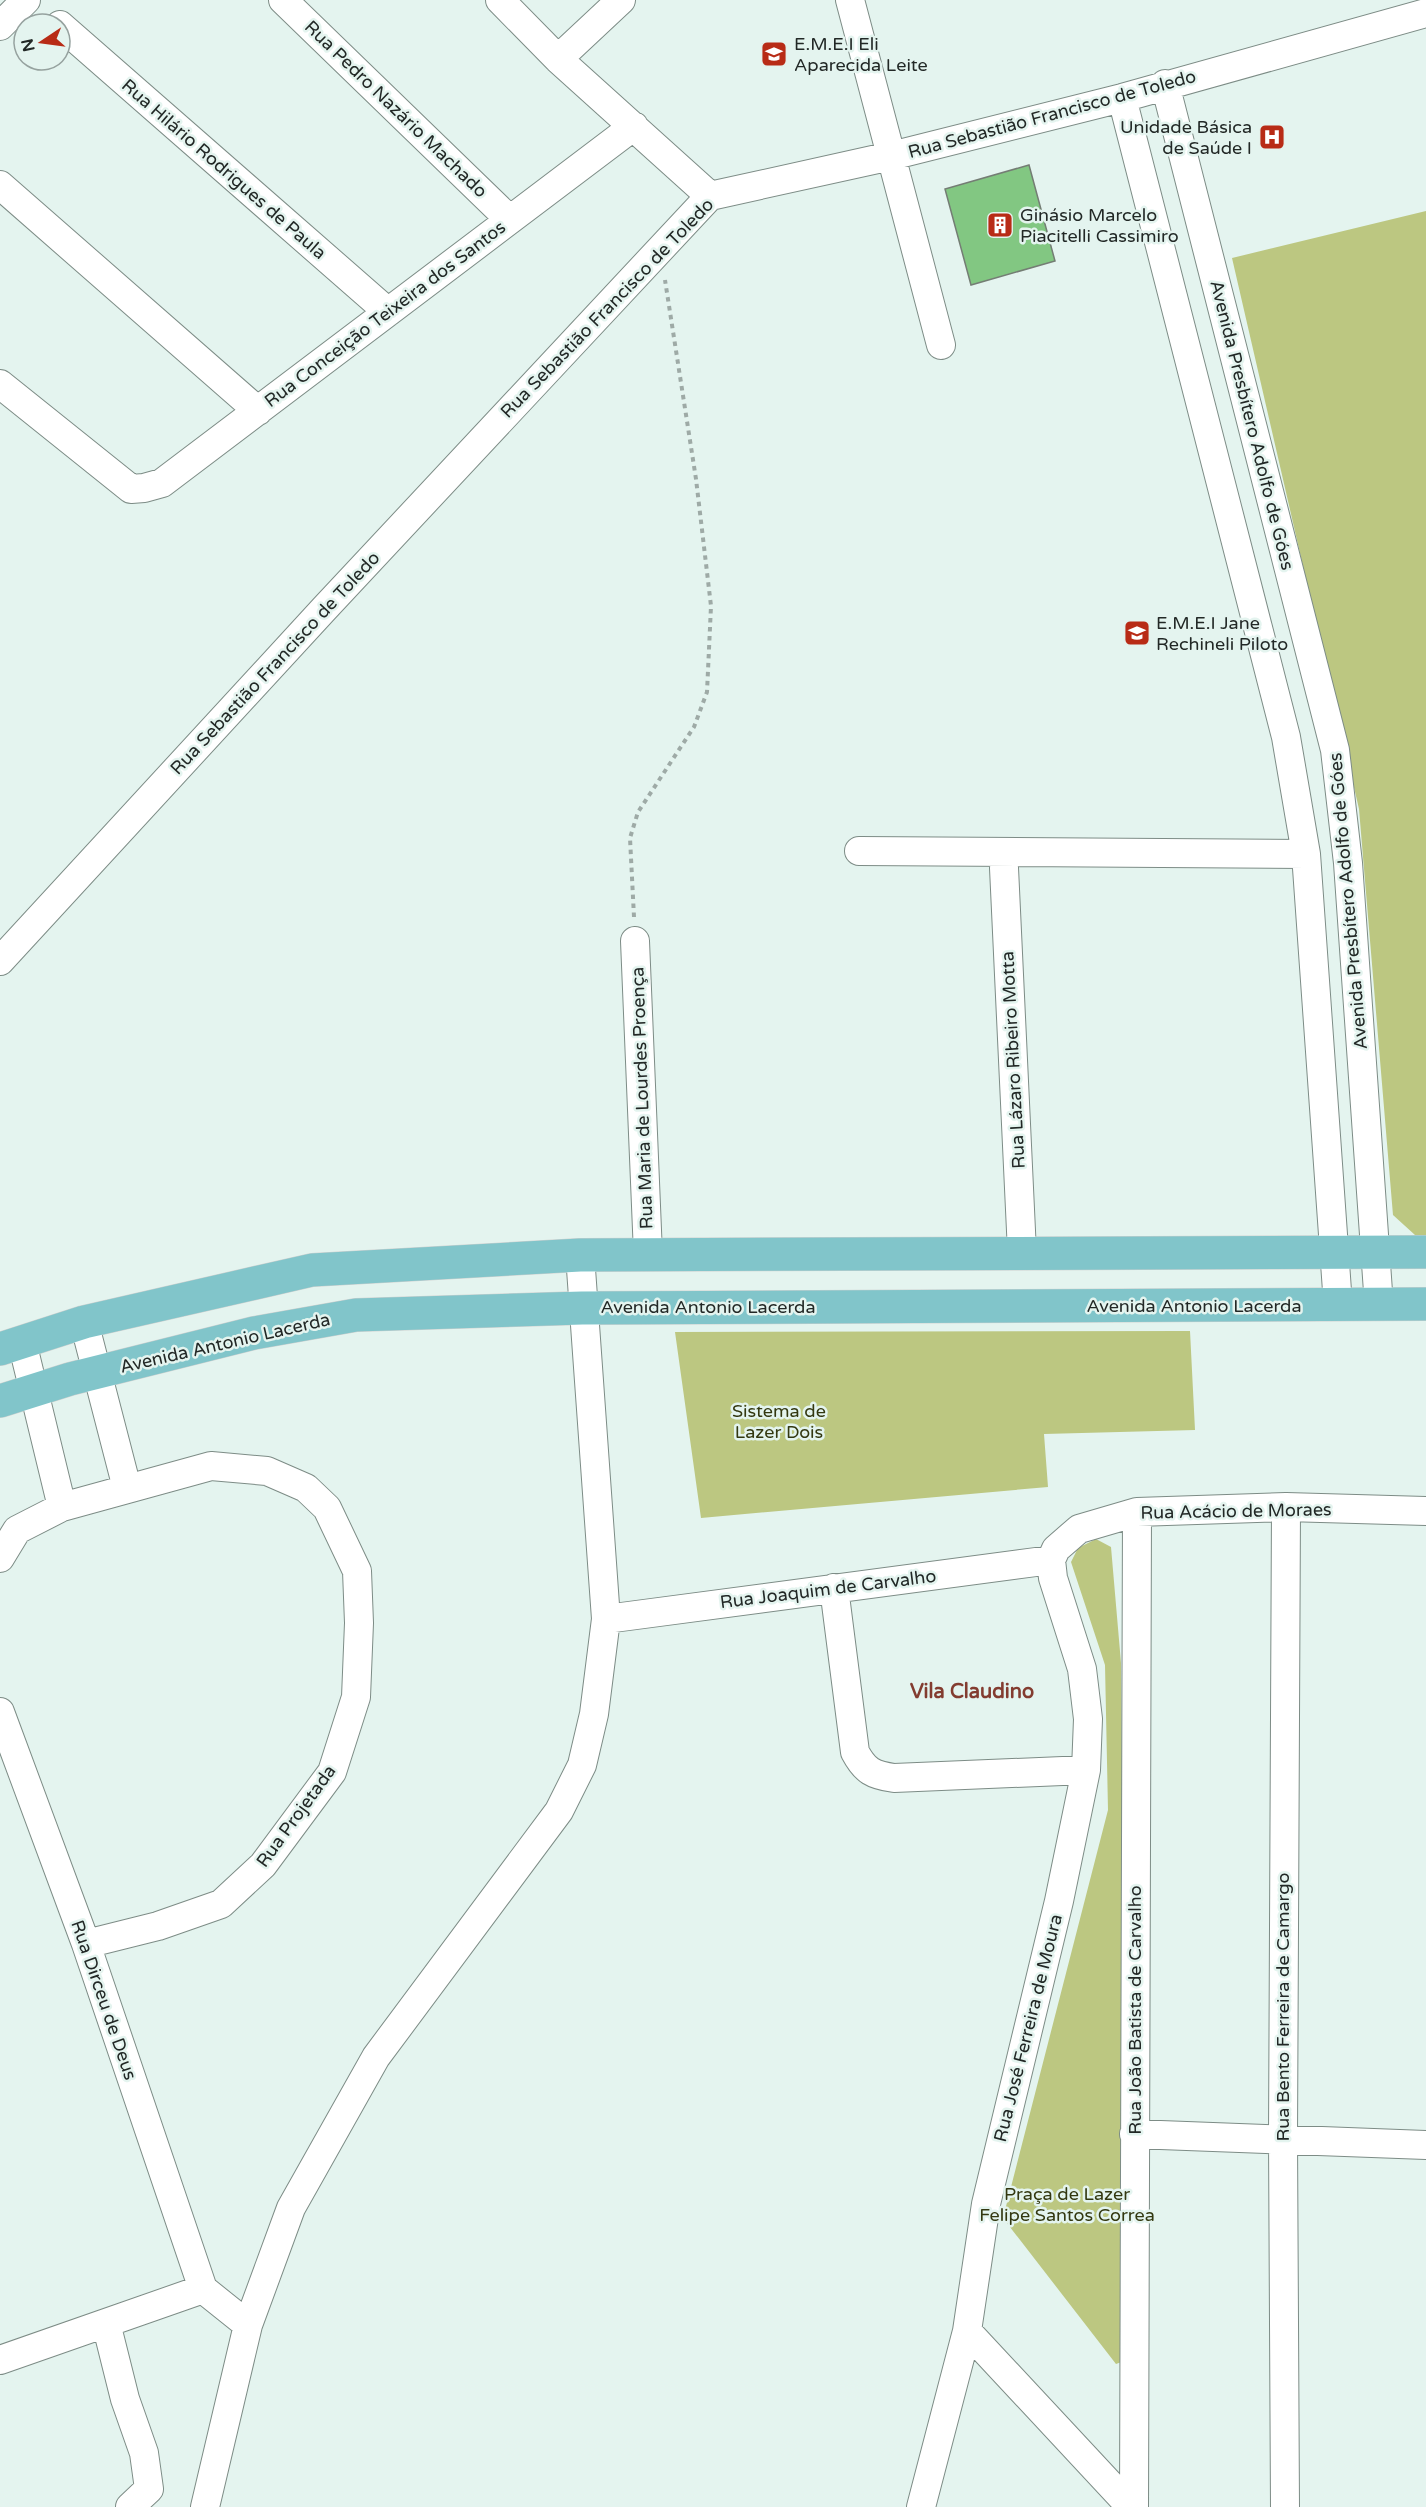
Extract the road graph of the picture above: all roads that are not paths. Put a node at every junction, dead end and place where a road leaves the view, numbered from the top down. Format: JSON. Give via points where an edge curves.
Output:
{"nodes":[{"id":1,"x":26,"y":0,"type":"edge"},
{"id":2,"x":32,"y":0,"type":"edge"},
{"id":3,"x":283,"y":0,"type":"edge"},
{"id":4,"x":500,"y":0,"type":"edge"},
{"id":5,"x":621,"y":0,"type":"edge"},
{"id":6,"x":851,"y":0,"type":"edge"},
{"id":7,"x":46,"y":12,"type":"edge"},
{"id":8,"x":1426,"y":14,"type":"edge"},
{"id":9,"x":0,"y":26,"type":"edge"},
{"id":10,"x":72,"y":35,"type":"edge"},
{"id":11,"x":558,"y":59,"type":"junction"},
{"id":12,"x":1165,"y":84,"type":"junction"},
{"id":13,"x":1122,"y":98,"type":"junction"},
{"id":14,"x":634,"y":126,"type":"junction"},
{"id":15,"x":891,"y":156,"type":"junction"},
{"id":16,"x":0,"y":185,"type":"edge"},
{"id":17,"x":710,"y":196,"type":"junction"},
{"id":18,"x":509,"y":219,"type":"junction"},
{"id":19,"x":388,"y":312,"type":"junction"},
{"id":20,"x":941,"y":345,"type":"dead end"},
{"id":21,"x":0,"y":384,"type":"edge"},
{"id":22,"x":258,"y":411,"type":"junction"},
{"id":23,"x":859,"y":851,"type":"dead end"},
{"id":24,"x":1306,"y":854,"type":"junction"},
{"id":25,"x":1004,"y":868,"type":"dead end"},
{"id":26,"x":636,"y":941,"type":"road end"},
{"id":27,"x":0,"y":961,"type":"edge"},
{"id":28,"x":1022,"y":1252,"type":"junction"},
{"id":29,"x":1336,"y":1252,"type":"junction"},
{"id":30,"x":1377,"y":1252,"type":"junction"},
{"id":31,"x":1426,"y":1252,"type":"edge"},
{"id":32,"x":648,"y":1254,"type":"junction"},
{"id":33,"x":580,"y":1255,"type":"junction"},
{"id":34,"x":1426,"y":1304,"type":"edge"},
{"id":35,"x":1338,"y":1305,"type":"junction"},
{"id":36,"x":1379,"y":1306,"type":"junction"},
{"id":37,"x":582,"y":1308,"type":"junction"},
{"id":38,"x":84,"y":1322,"type":"junction"},
{"id":39,"x":11,"y":1345,"type":"edge"},
{"id":40,"x":97,"y":1372,"type":"junction"},
{"id":41,"x":34,"y":1390,"type":"junction"},
{"id":42,"x":0,"y":1401,"type":"edge"},
{"id":43,"x":127,"y":1488,"type":"junction"},
{"id":44,"x":62,"y":1507,"type":"junction"},
{"id":45,"x":1286,"y":1507,"type":"junction"},
{"id":46,"x":1426,"y":1511,"type":"edge"},
{"id":47,"x":1137,"y":1512,"type":"junction"},
{"id":48,"x":1053,"y":1555,"type":"junction"},
{"id":49,"x":0,"y":1558,"type":"edge"},
{"id":50,"x":834,"y":1588,"type":"junction"},
{"id":51,"x":606,"y":1619,"type":"junction"},
{"id":52,"x":0,"y":1712,"type":"edge"},
{"id":53,"x":1086,"y":1770,"type":"junction"},
{"id":54,"x":86,"y":1944,"type":"junction"},
{"id":55,"x":1134,"y":2134,"type":"junction"},
{"id":56,"x":1283,"y":2138,"type":"junction"},
{"id":57,"x":1426,"y":2145,"type":"edge"},
{"id":58,"x":203,"y":2289,"type":"junction"},
{"id":59,"x":106,"y":2324,"type":"junction"},
{"id":60,"x":248,"y":2325,"type":"junction"},
{"id":61,"x":967,"y":2331,"type":"junction"},
{"id":62,"x":0,"y":2360,"type":"edge"},
{"id":63,"x":130,"y":2507,"type":"edge"},
{"id":64,"x":205,"y":2507,"type":"edge"},
{"id":65,"x":921,"y":2507,"type":"edge"},
{"id":66,"x":1133,"y":2507,"type":"edge"},
{"id":67,"x":1285,"y":2507,"type":"edge"}],
"edges":[{"from":1,"to":9,"type":"street"},
{"from":2,"to":7,"type":"street","name":"Rua Hilário Rodrigues de Paula"},
{"from":3,"to":18,"type":"street","name":"Rua Pedro Nazário Machado"},
{"from":4,"to":11,"type":"street"},
{"from":5,"to":11,"type":"street"},
{"from":6,"to":15,"type":"street"},
{"from":8,"to":12,"type":"street","name":"Rua Sebastião Francisco de Toledo"},
{"from":10,"to":19,"type":"street","name":"Rua Hilário Rodrigues de Paula"},
{"from":11,"to":14,"type":"street"},
{"from":12,"to":13,"type":"street","name":"Rua Sebastião Francisco de Toledo"},
{"from":12,"to":30,"type":"street","name":"Avenida Presbítero Adolfo de Góes","via":[[1335,750],[1348,862]]},
{"from":13,"to":15,"type":"street","name":"Rua Sebastião Francisco de Toledo"},
{"from":13,"to":24,"type":"street","via":[[1286,737]]},
{"from":14,"to":17,"type":"street"},
{"from":14,"to":18,"type":"street","name":"Rua Conceição Teixeira dos Santos"},
{"from":15,"to":17,"type":"street","name":"Rua Sebastião Francisco de Toledo"},
{"from":15,"to":20,"type":"street"},
{"from":16,"to":22,"type":"street"},
{"from":17,"to":27,"type":"street","name":"Rua Sebastião Francisco de Toledo"},
{"from":18,"to":19,"type":"street","name":"Rua Conceição Teixeira dos Santos"},
{"from":19,"to":22,"type":"street","name":"Rua Conceição Teixeira dos Santos"},
{"from":21,"to":22,"type":"street","name":"Rua Conceição Teixeira dos Santos","via":[[131,489],[162,483]]},
{"from":23,"to":24,"type":"street"},
{"from":24,"to":29,"type":"street"},
{"from":25,"to":28,"type":"street","name":"Rua Lázaro Ribeiro Motta"},
{"from":26,"to":32,"type":"street","name":"Rua Maria de Lourdes Proença"},
{"from":28,"to":29,"type":"main road"},
{"from":28,"to":32,"type":"main road"},
{"from":29,"to":30,"type":"main road"},
{"from":29,"to":35,"type":"street"},
{"from":30,"to":31,"type":"main road"},
{"from":30,"to":36,"type":"street","name":"Avenida Presbítero Adolfo de Góes"},
{"from":32,"to":33,"type":"main road"},
{"from":33,"to":37,"type":"street"},
{"from":33,"to":38,"type":"main road","via":[[312,1270]]},
{"from":34,"to":36,"type":"main road","name":"Avenida Antonio Lacerda"},
{"from":35,"to":36,"type":"main road","name":"Avenida Antonio Lacerda"},
{"from":35,"to":37,"type":"main road","name":"Avenida Antonio Lacerda"},
{"from":37,"to":40,"type":"main road","name":"Avenida Antonio Lacerda","via":[[356,1314]]},
{"from":37,"to":51,"type":"street"},
{"from":38,"to":39,"type":"main road"},
{"from":38,"to":40,"type":"street"},
{"from":39,"to":41,"type":"street"},
{"from":40,"to":41,"type":"main road","name":"Avenida Antonio Lacerda"},
{"from":40,"to":43,"type":"street"},
{"from":41,"to":42,"type":"main road","name":"Avenida Antonio Lacerda"},
{"from":41,"to":44,"type":"street"},
{"from":43,"to":44,"type":"street"},
{"from":43,"to":54,"type":"street","name":"Rua Projetada","via":[[211,1466],[267,1472],[306,1488],[327,1508],[357,1570],[356,1697],[332,1772],[263,1865],[221,1905]]},
{"from":44,"to":49,"type":"street","via":[[17,1530]]},
{"from":45,"to":46,"type":"street","name":"Rua Acácio de Moraes"},
{"from":45,"to":47,"type":"street","name":"Rua Acácio de Moraes"},
{"from":45,"to":56,"type":"street","name":"Rua Bento Ferreira de Camargo"},
{"from":47,"to":48,"type":"street","name":"Rua Acácio de Moraes","via":[[1079,1529]]},
{"from":47,"to":55,"type":"street","name":"Rua João Batista de Carvalho"},
{"from":48,"to":50,"type":"street","name":"Rua Joaquim de Carvalho"},
{"from":48,"to":53,"type":"street","name":"Rua José Ferreira de Moura","via":[[1058,1596],[1082,1669],[1088,1719]]},
{"from":50,"to":51,"type":"street","name":"Rua Joaquim de Carvalho"},
{"from":50,"to":53,"type":"street","via":[[855,1752],[862,1766],[873,1775],[894,1778]]},
{"from":51,"to":60,"type":"street","via":[[594,1714],[582,1765],[559,1811],[376,2057],[291,2208]]},
{"from":52,"to":54,"type":"street","name":"Rua Dirceu de Deus"},
{"from":53,"to":61,"type":"street","name":"Rua José Ferreira de Moura","via":[[1059,1901],[986,2204]]},
{"from":54,"to":58,"type":"street","name":"Rua Dirceu de Deus"},
{"from":55,"to":56,"type":"street"},
{"from":55,"to":66,"type":"street","name":"Rua João Batista de Carvalho"},
{"from":56,"to":57,"type":"street"},
{"from":56,"to":67,"type":"street","name":"Rua Bento Ferreira de Camargo"},
{"from":58,"to":59,"type":"street"},
{"from":58,"to":60,"type":"street"},
{"from":59,"to":62,"type":"street"},
{"from":59,"to":63,"type":"street","via":[[144,2453],[149,2489]]},
{"from":60,"to":64,"type":"street"},
{"from":61,"to":65,"type":"street","name":"Rua José Ferreira de Moura"},
{"from":61,"to":66,"type":"street"}]}
